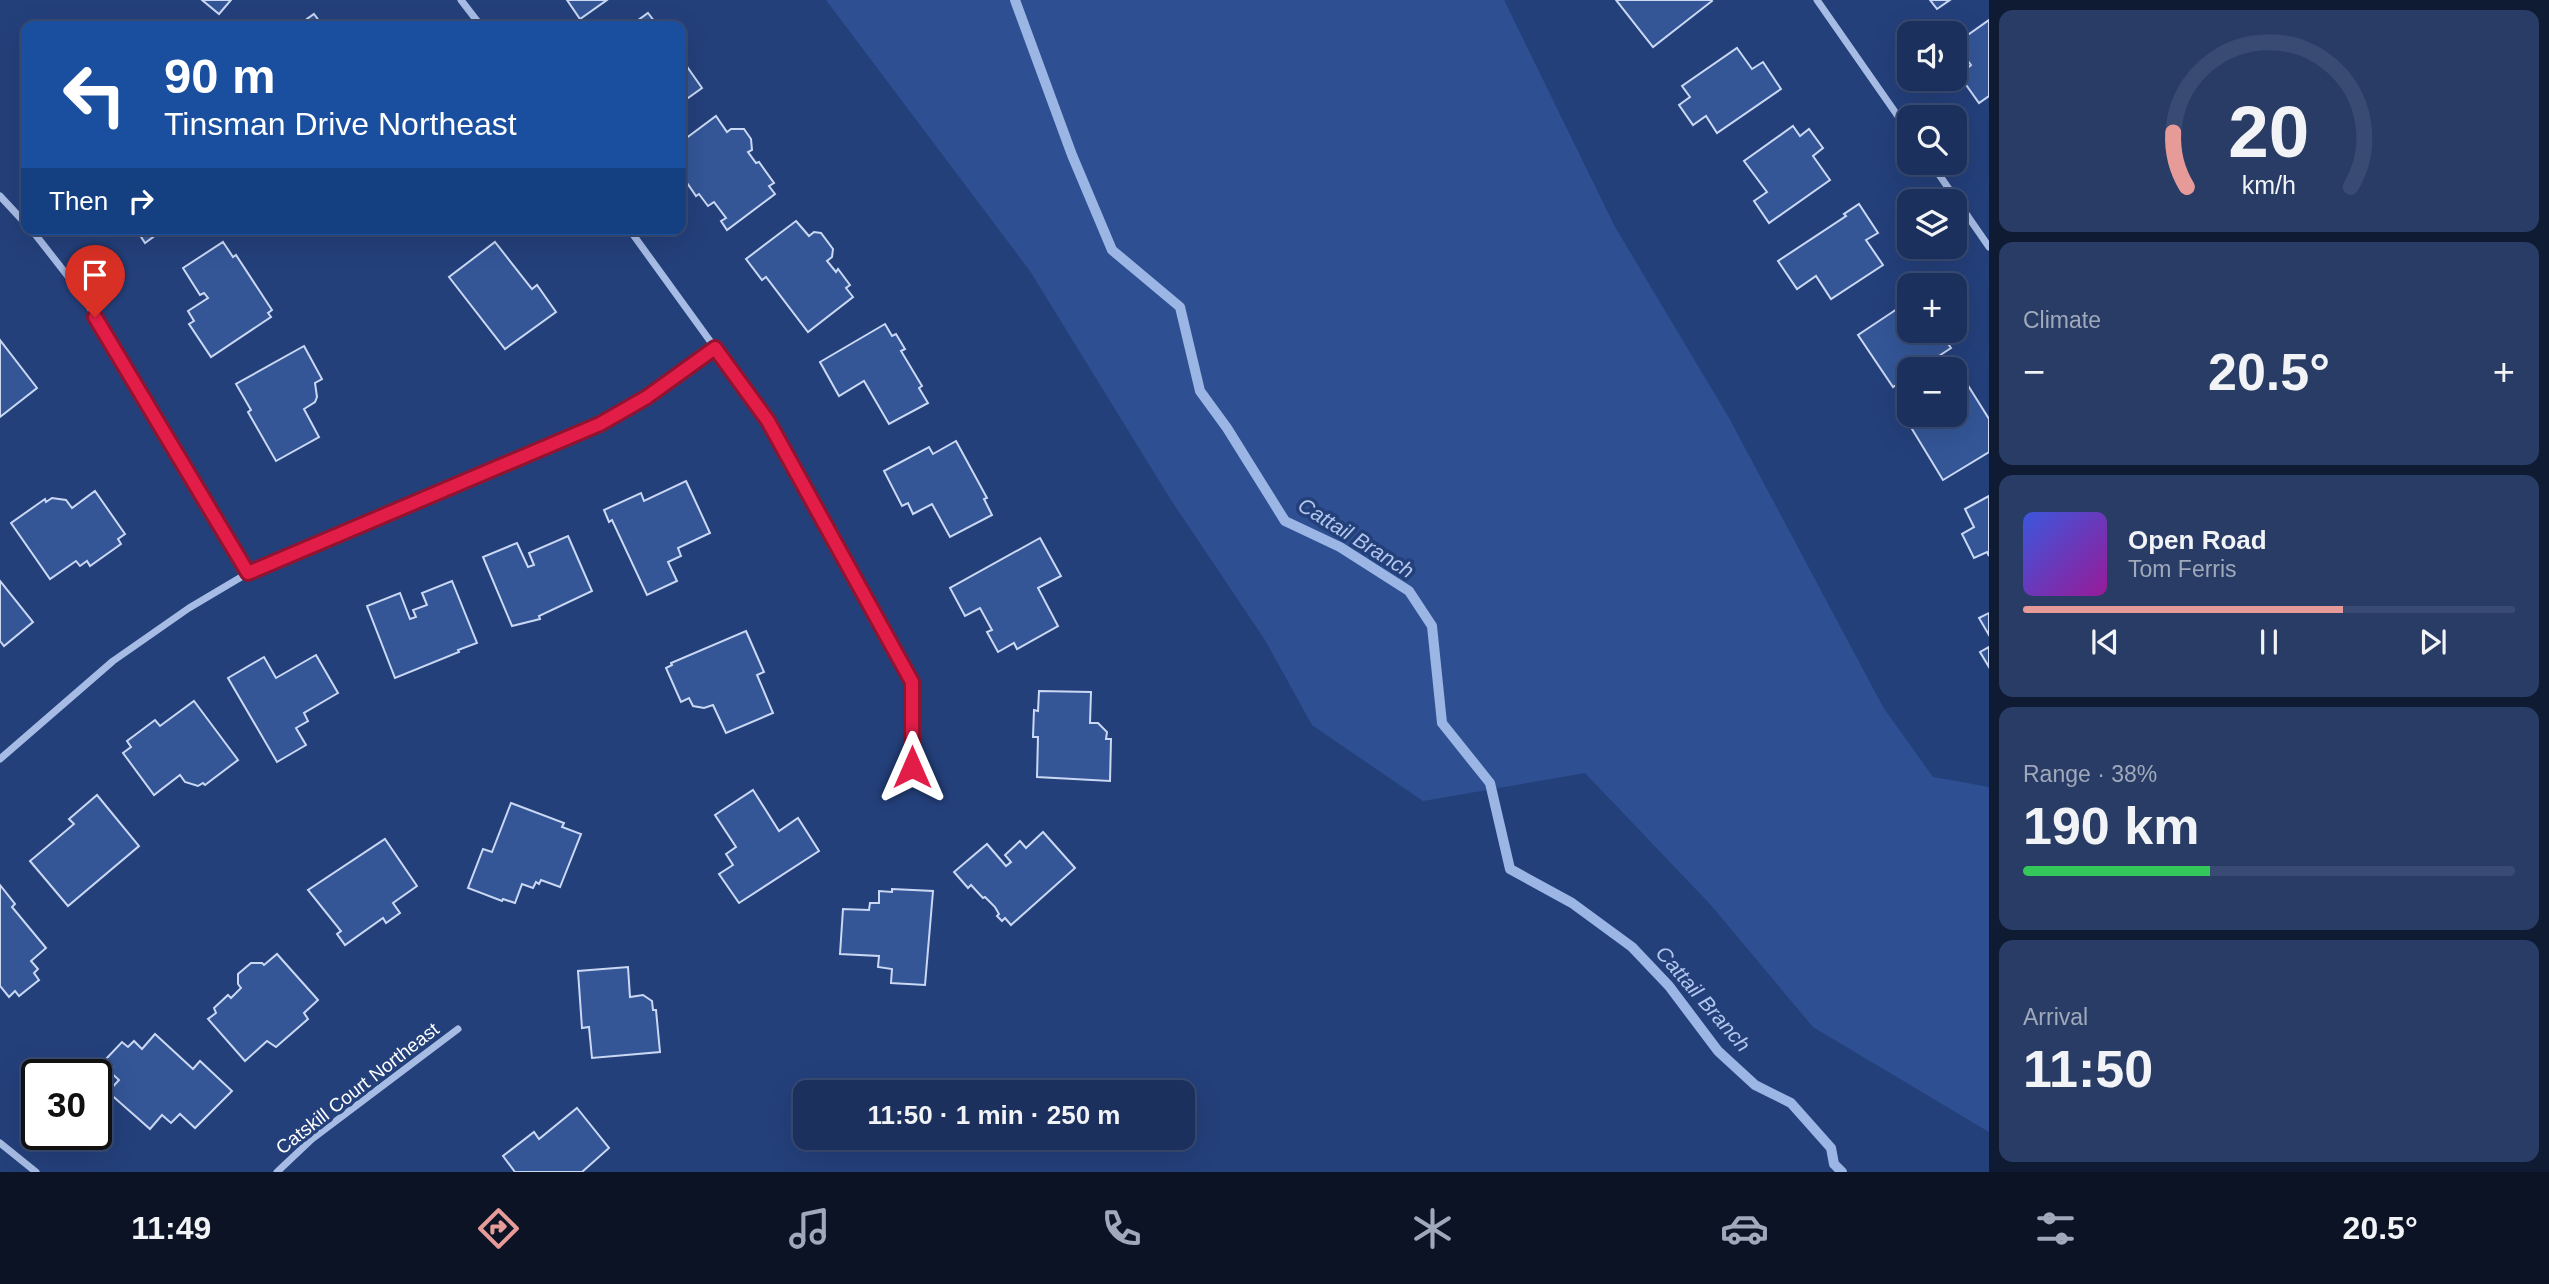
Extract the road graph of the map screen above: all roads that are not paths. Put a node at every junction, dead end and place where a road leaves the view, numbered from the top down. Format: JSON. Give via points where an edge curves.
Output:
{"nodes":[{"id":1,"x":461,"y":0,"type":"edge"},
{"id":2,"x":1817,"y":0,"type":"edge"},
{"id":3,"x":477,"y":21,"type":"edge"},
{"id":4,"x":1897,"y":115,"type":"edge"},
{"id":5,"x":1939,"y":175,"type":"edge"},
{"id":6,"x":0,"y":196,"type":"edge"},
{"id":7,"x":21,"y":219,"type":"edge"},
{"id":8,"x":36,"y":235,"type":"edge"},
{"id":9,"x":633,"y":235,"type":"edge"},
{"id":10,"x":1989,"y":247,"type":"edge"},
{"id":11,"x":715,"y":348,"type":"junction"},
{"id":12,"x":248,"y":573,"type":"junction"},
{"id":13,"x":0,"y":759,"type":"edge"},
{"id":14,"x":912,"y":767,"type":"dead end"},
{"id":15,"x":458,"y":1028,"type":"dead end"},
{"id":16,"x":0,"y":1143,"type":"edge"},
{"id":17,"x":36,"y":1172,"type":"edge"},
{"id":18,"x":277,"y":1172,"type":"edge"}],
"edges":[{"from":1,"to":3,"type":"street"},
{"from":2,"to":4,"type":"street"},
{"from":5,"to":10,"type":"street"},
{"from":6,"to":7,"type":"street"},
{"from":8,"to":12,"type":"street","via":[[81,293]]},
{"from":9,"to":11,"type":"street"},
{"from":11,"to":12,"type":"street","via":[[600,424]]},
{"from":11,"to":14,"type":"street","via":[[768,421],[912,682]]},
{"from":12,"to":13,"type":"street","via":[[113,661]]},
{"from":15,"to":18,"type":"street","name":"Catskill Court Northeast","via":[[312,1139]]},
{"from":16,"to":17,"type":"street"}]}
